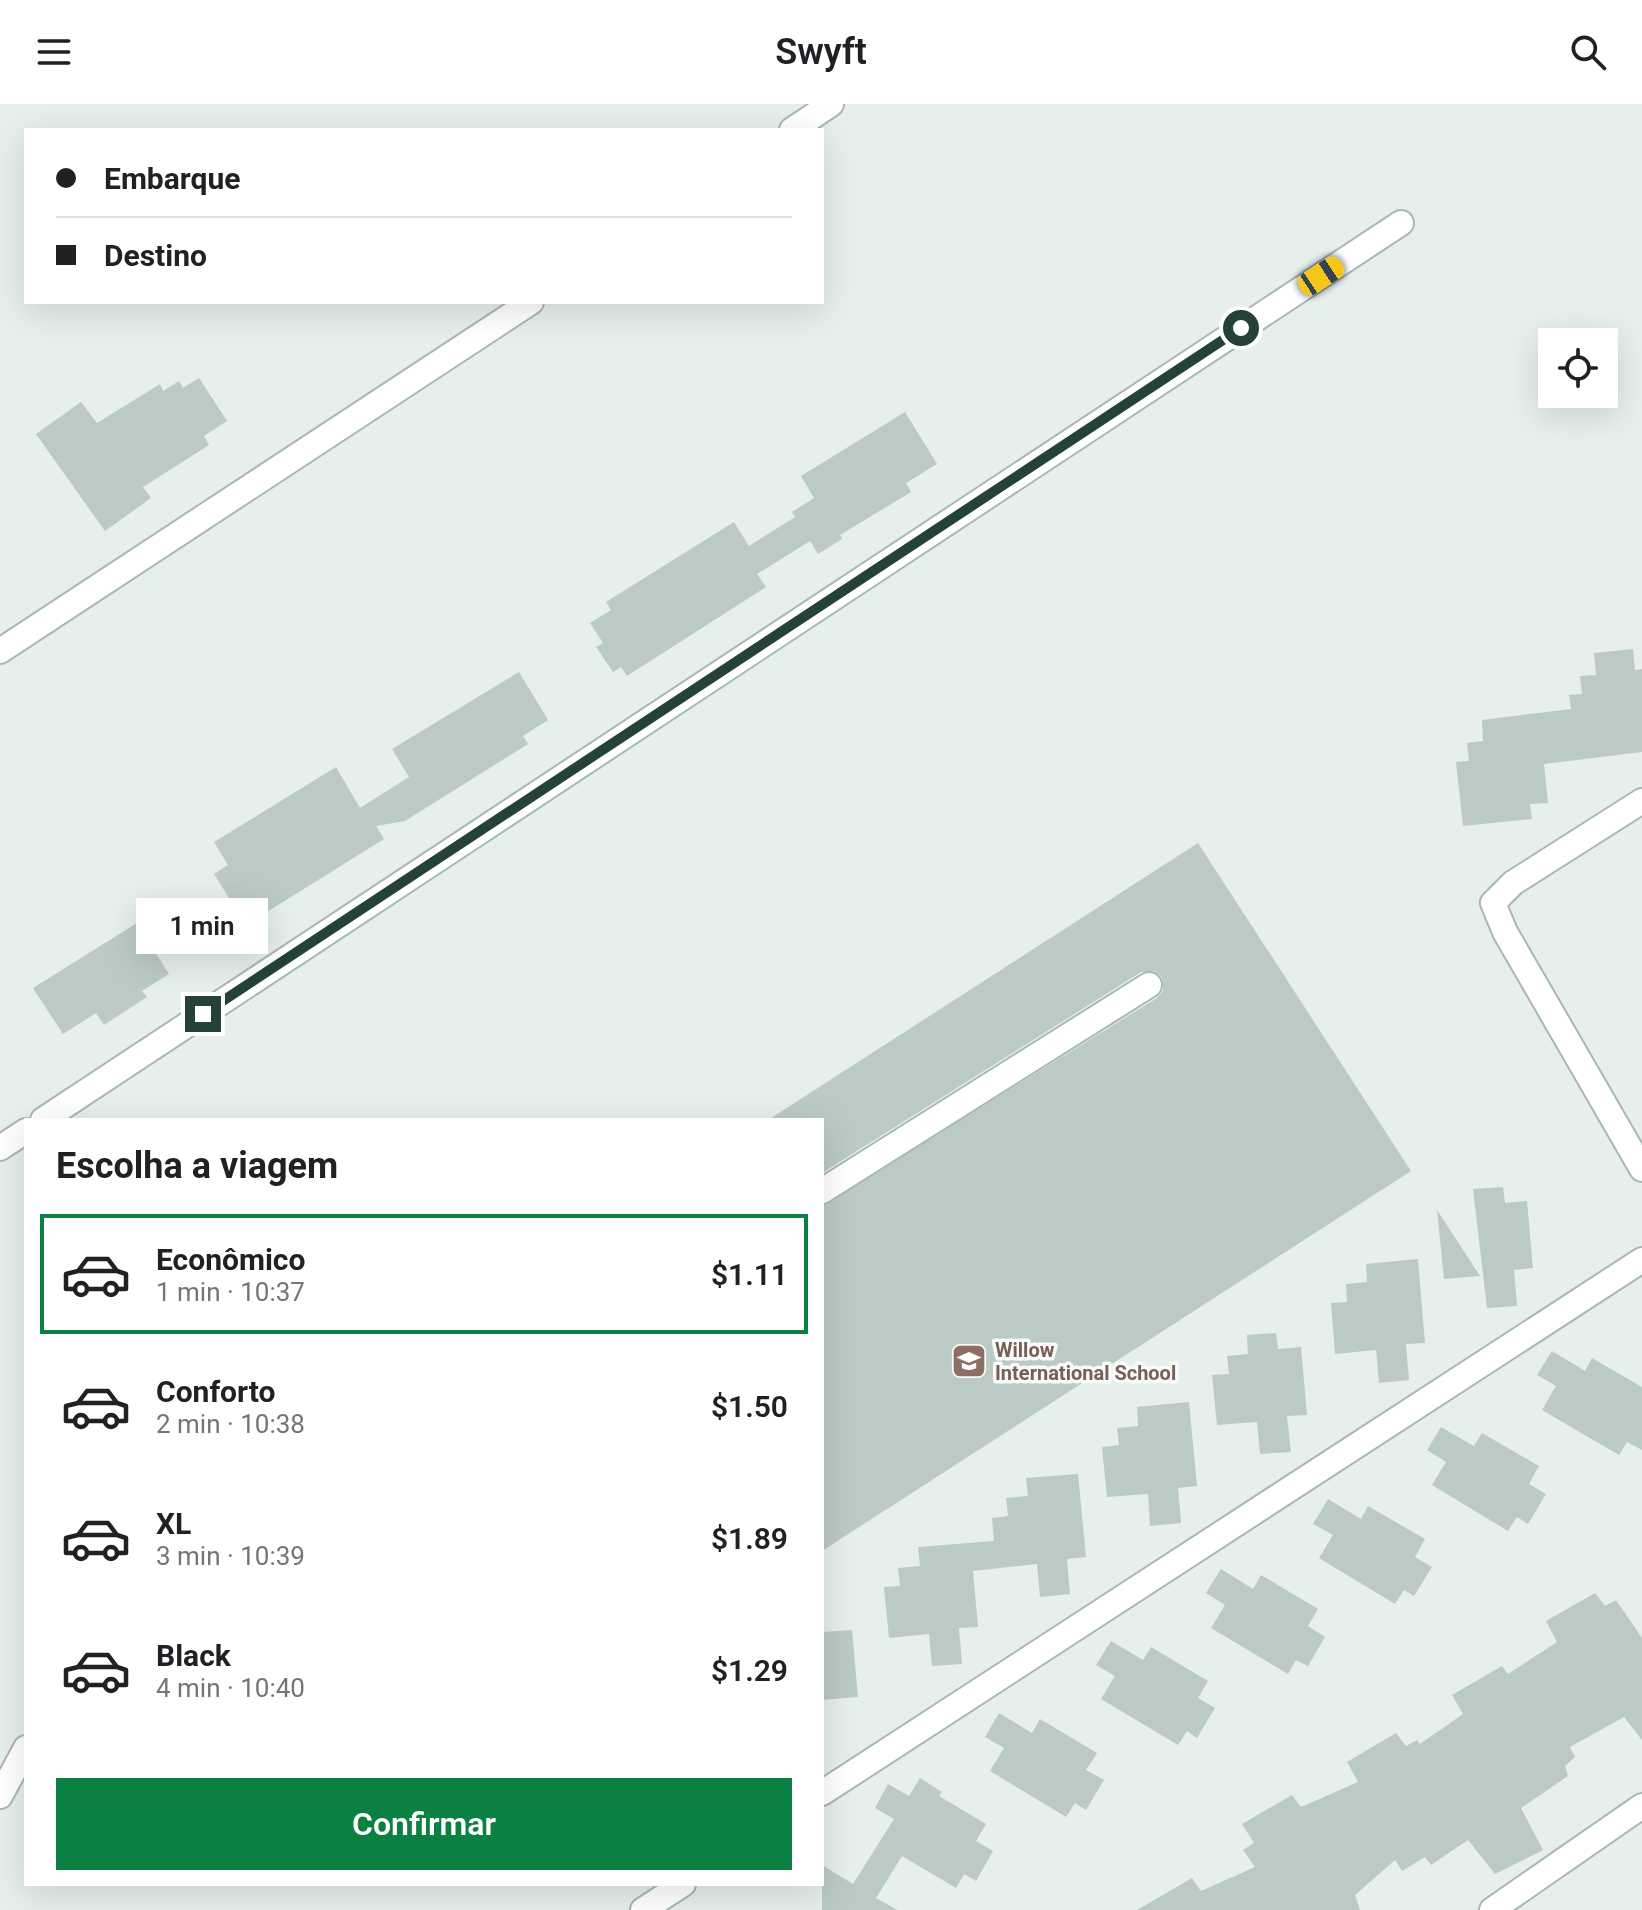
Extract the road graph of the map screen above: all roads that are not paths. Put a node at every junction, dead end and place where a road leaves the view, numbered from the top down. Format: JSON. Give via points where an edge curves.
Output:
{"nodes":[{"id":1,"x":831,"y":104,"type":"edge"},
{"id":2,"x":795,"y":128,"type":"edge"},
{"id":3,"x":1401,"y":223,"type":"dead end"},
{"id":4,"x":528,"y":304,"type":"edge"},
{"id":5,"x":0,"y":651,"type":"edge"},
{"id":6,"x":1642,"y":801,"type":"edge"},
{"id":7,"x":1149,"y":985,"type":"dead end"},
{"id":8,"x":46,"y":1118,"type":"edge"},
{"id":9,"x":24,"y":1132,"type":"edge"},
{"id":10,"x":0,"y":1148,"type":"edge"},
{"id":11,"x":1642,"y":1169,"type":"edge"},
{"id":12,"x":824,"y":1190,"type":"edge"},
{"id":13,"x":1642,"y":1260,"type":"edge"},
{"id":14,"x":24,"y":1752,"type":"edge"},
{"id":15,"x":824,"y":1792,"type":"edge"},
{"id":16,"x":0,"y":1796,"type":"edge"},
{"id":17,"x":1642,"y":1806,"type":"edge"},
{"id":18,"x":680,"y":1886,"type":"edge"},
{"id":19,"x":643,"y":1910,"type":"edge"},
{"id":20,"x":1492,"y":1910,"type":"edge"}],
"edges":[{"from":1,"to":2,"type":"street"},
{"from":3,"to":8,"type":"street"},
{"from":4,"to":5,"type":"street"},
{"from":6,"to":11,"type":"street","via":[[1513,883],[1493,903]]},
{"from":7,"to":12,"type":"street"},
{"from":9,"to":10,"type":"street"},
{"from":13,"to":15,"type":"street"},
{"from":14,"to":16,"type":"street"},
{"from":17,"to":20,"type":"street"},
{"from":18,"to":19,"type":"street"}]}
